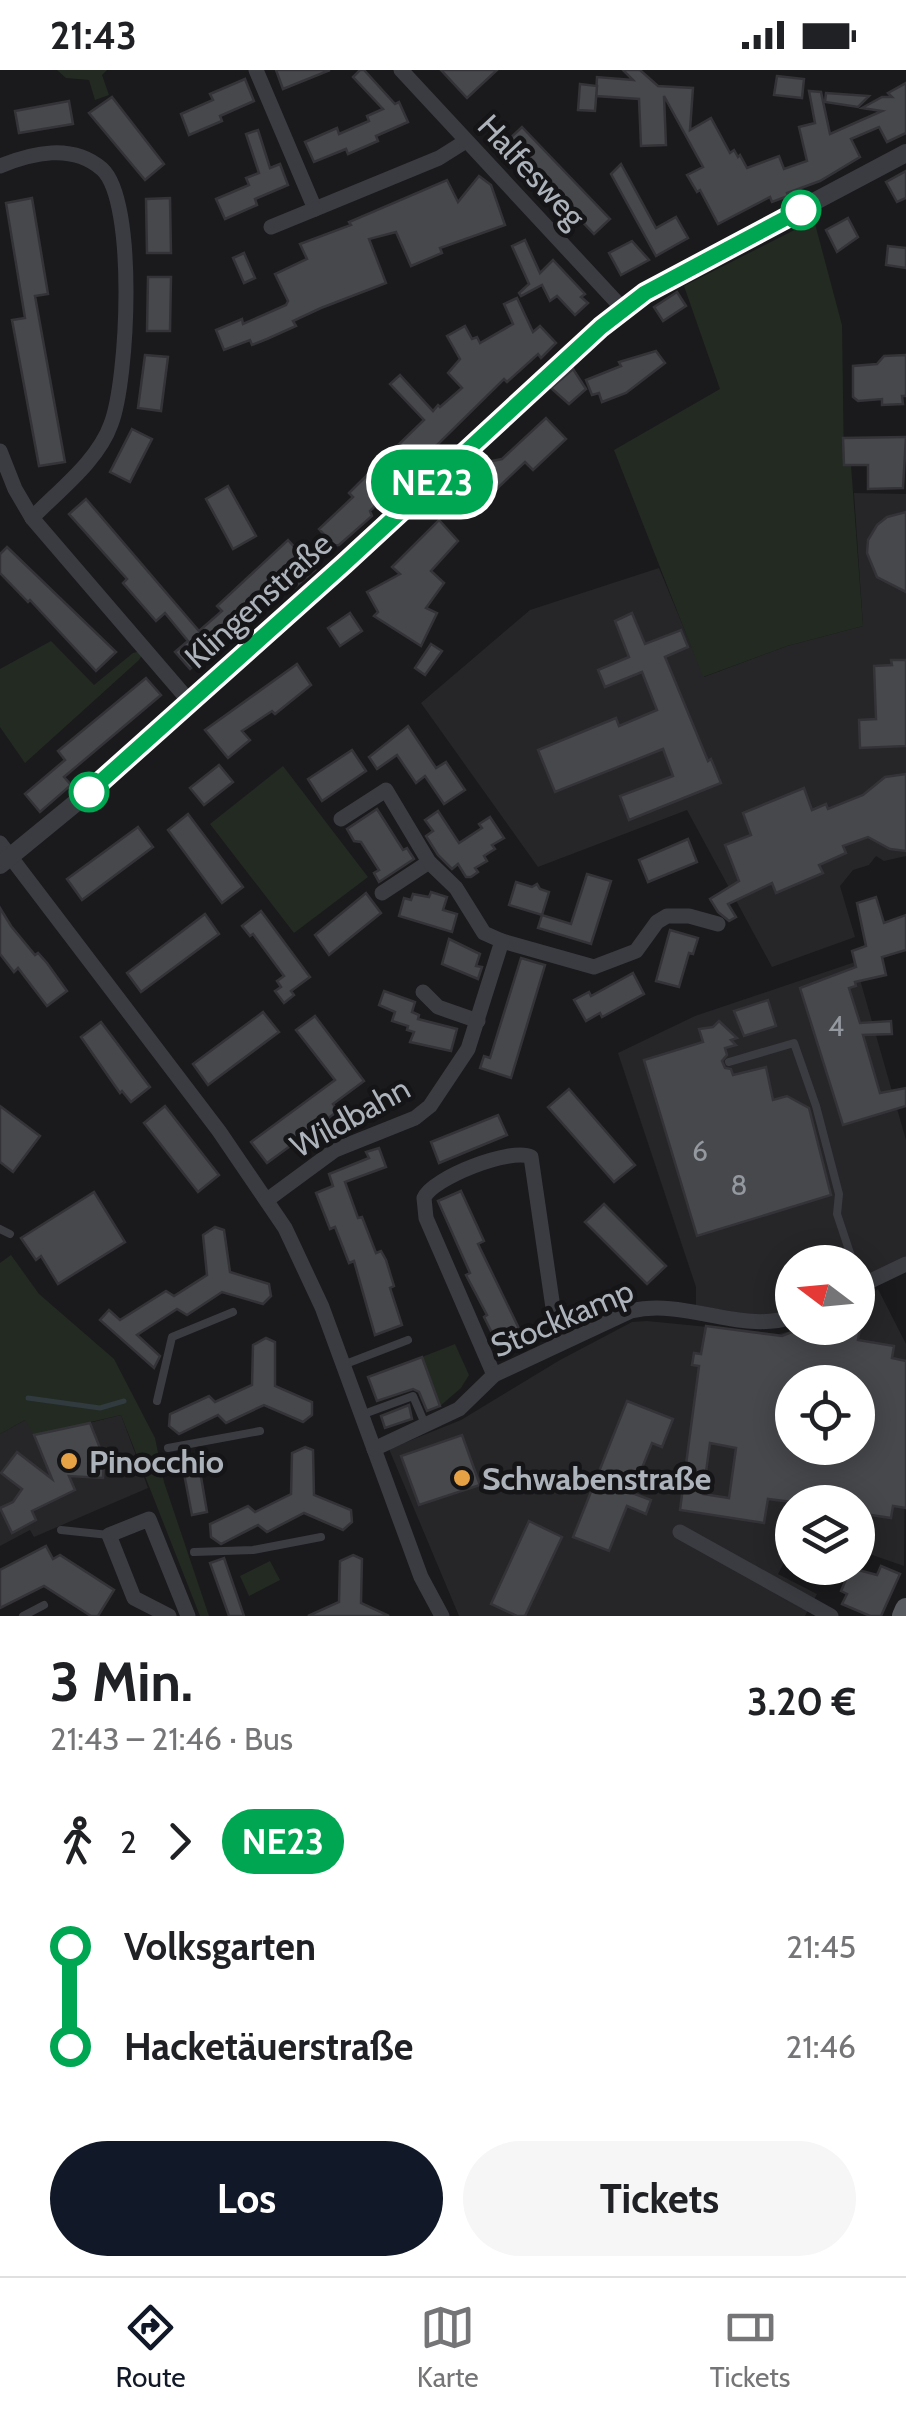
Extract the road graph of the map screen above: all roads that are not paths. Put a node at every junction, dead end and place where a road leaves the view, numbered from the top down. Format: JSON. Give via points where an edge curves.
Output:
{"nodes":[{"id":1,"x":256,"y":70,"type":"edge"},
{"id":2,"x":401,"y":70,"type":"edge"},
{"id":3,"x":466,"y":141,"type":"junction"},
{"id":4,"x":906,"y":153,"type":"edge"},
{"id":5,"x":0,"y":166,"type":"edge"},
{"id":6,"x":314,"y":209,"type":"junction"},
{"id":7,"x":272,"y":227,"type":"dead end"},
{"id":8,"x":623,"y":309,"type":"junction"},
{"id":9,"x":0,"y":451,"type":"edge"},
{"id":10,"x":32,"y":518,"type":"junction"},
{"id":11,"x":190,"y":702,"type":"junction"},
{"id":12,"x":341,"y":819,"type":"dead end"},
{"id":13,"x":4,"y":855,"type":"edge"},
{"id":14,"x":429,"y":862,"type":"junction"},
{"id":15,"x":382,"y":893,"type":"dead end"},
{"id":16,"x":718,"y":924,"type":"dead end"},
{"id":17,"x":502,"y":941,"type":"junction"},
{"id":18,"x":423,"y":992,"type":"dead end"},
{"id":19,"x":478,"y":1021,"type":"junction"},
{"id":20,"x":729,"y":1062,"type":"dead end"},
{"id":21,"x":268,"y":1200,"type":"junction"},
{"id":22,"x":0,"y":1229,"type":"edge"},
{"id":23,"x":10,"y":1234,"type":"dead end"},
{"id":24,"x":847,"y":1245,"type":"edge"},
{"id":25,"x":906,"y":1264,"type":"edge"},
{"id":26,"x":875,"y":1276,"type":"edge"},
{"id":27,"x":234,"y":1312,"type":"dead end"},
{"id":28,"x":775,"y":1321,"type":"edge"},
{"id":29,"x":408,"y":1340,"type":"dead end"},
{"id":30,"x":558,"y":1342,"type":"junction"},
{"id":31,"x":343,"y":1364,"type":"junction"},
{"id":32,"x":494,"y":1375,"type":"junction"},
{"id":33,"x":157,"y":1401,"type":"dead end"},
{"id":34,"x":362,"y":1415,"type":"junction"},
{"id":35,"x":426,"y":1427,"type":"junction"},
{"id":36,"x":260,"y":1431,"type":"dead end"},
{"id":37,"x":168,"y":1448,"type":"dead end"},
{"id":38,"x":374,"y":1449,"type":"junction"},
{"id":39,"x":62,"y":1530,"type":"dead end"},
{"id":40,"x":680,"y":1532,"type":"dead end"},
{"id":41,"x":109,"y":1535,"type":"junction"},
{"id":42,"x":321,"y":1537,"type":"dead end"},
{"id":43,"x":194,"y":1552,"type":"dead end"},
{"id":44,"x":44,"y":1605,"type":"dead end"},
{"id":45,"x":906,"y":1608,"type":"edge"},
{"id":46,"x":23,"y":1616,"type":"edge"},
{"id":47,"x":169,"y":1616,"type":"edge"},
{"id":48,"x":188,"y":1616,"type":"edge"},
{"id":49,"x":442,"y":1616,"type":"edge"},
{"id":50,"x":831,"y":1616,"type":"edge"},
{"id":51,"x":903,"y":1616,"type":"edge"}],
"edges":[{"from":1,"to":6,"type":"street"},
{"from":2,"to":3,"type":"street","name":"Halfesweg"},
{"from":3,"to":6,"type":"street"},
{"from":3,"to":8,"type":"street","name":"Halfesweg"},
{"from":4,"to":8,"type":"street","name":"Klingenstraße"},
{"from":5,"to":10,"type":"street","via":[[50,152],[98,166],[114,186],[124,244],[124,347],[111,424],[93,454]]},
{"from":6,"to":7,"type":"street"},
{"from":8,"to":11,"type":"street","name":"Klingenstraße"},
{"from":9,"to":10,"type":"street"},
{"from":10,"to":11,"type":"street"},
{"from":11,"to":13,"type":"street","name":"Klingenstraße"},
{"from":12,"to":14,"type":"street","via":[[386,790]]},
{"from":13,"to":21,"type":"street"},
{"from":14,"to":15,"type":"street"},
{"from":14,"to":17,"type":"street","via":[[456,888],[484,933]]},
{"from":16,"to":17,"type":"street","via":[[667,916],[636,951],[594,967]]},
{"from":17,"to":19,"type":"street","name":"Wildbahn"},
{"from":18,"to":19,"type":"street","via":[[438,1007]]},
{"from":19,"to":21,"type":"street","name":"Wildbahn","via":[[468,1048],[424,1112],[334,1150]]},
{"from":20,"to":24,"type":"lane","via":[[794,1043],[840,1194],[837,1214]]},
{"from":21,"to":31,"type":"street","via":[[310,1278]]},
{"from":22,"to":23,"type":"lane"},
{"from":25,"to":26,"type":"street"},
{"from":27,"to":33,"type":"lane","via":[[172,1337]]},
{"from":28,"to":30,"type":"street","name":"Stockkamp","via":[[647,1307]]},
{"from":29,"to":31,"type":"lane"},
{"from":30,"to":32,"type":"street","name":"Stockkamp"},
{"from":30,"to":32,"type":"street","via":[[531,1157],[516,1154],[436,1182],[425,1192],[426,1218]]},
{"from":31,"to":34,"type":"street"},
{"from":32,"to":35,"type":"street","name":"Stockkamp","via":[[458,1410]]},
{"from":34,"to":35,"type":"lane","via":[[414,1396]]},
{"from":34,"to":38,"type":"street"},
{"from":35,"to":38,"type":"street","name":"Stockkamp"},
{"from":36,"to":37,"type":"lane"},
{"from":38,"to":49,"type":"street"},
{"from":39,"to":41,"type":"lane"},
{"from":40,"to":50,"type":"street"},
{"from":41,"to":47,"type":"street","via":[[134,1598]]},
{"from":41,"to":48,"type":"street","via":[[149,1519]]},
{"from":42,"to":43,"type":"lane"},
{"from":44,"to":46,"type":"lane"},
{"from":45,"to":51,"type":"main road"}]}
